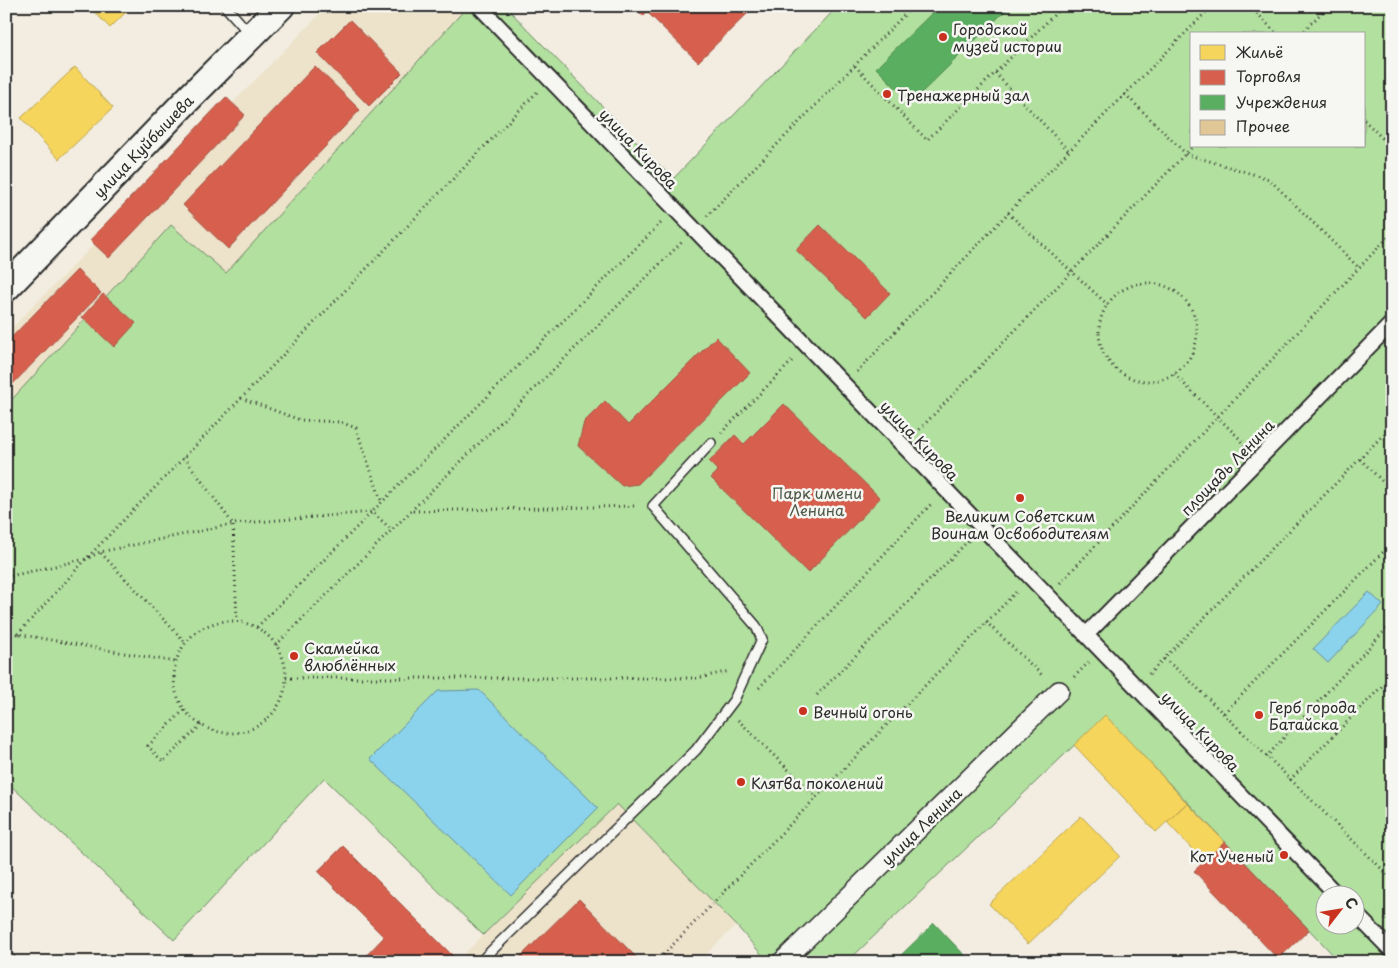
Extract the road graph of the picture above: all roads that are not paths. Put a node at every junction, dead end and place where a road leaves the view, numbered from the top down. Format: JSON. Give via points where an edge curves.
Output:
{"nodes":[{"id":1,"x":224,"y":6,"type":"edge"},
{"id":2,"x":281,"y":6,"type":"edge"},
{"id":3,"x":479,"y":6,"type":"edge"},
{"id":4,"x":251,"y":36,"type":"junction"},
{"id":5,"x":6,"y":288,"type":"edge"},
{"id":6,"x":1392,"y":322,"type":"edge"},
{"id":7,"x":711,"y":443,"type":"road end"},
{"id":8,"x":1086,"y":635,"type":"junction"},
{"id":9,"x":1059,"y":691,"type":"road end"},
{"id":10,"x":1328,"y":886,"type":"edge"},
{"id":11,"x":1366,"y":924,"type":"edge"},
{"id":12,"x":1392,"y":951,"type":"edge"},
{"id":13,"x":480,"y":962,"type":"edge"},
{"id":14,"x":782,"y":962,"type":"edge"}],
"edges":[{"from":1,"to":4,"type":"lane"},
{"from":2,"to":4,"type":"main road","name":"улица Куйбышева"},
{"from":3,"to":8,"type":"street","name":"улица Кирова"},
{"from":4,"to":5,"type":"main road","name":"улица Куйбышева"},
{"from":6,"to":8,"type":"street","name":"площадь Ленина"},
{"from":7,"to":13,"type":"lane","via":[[652,506],[756,626],[762,639],[750,666],[734,700],[696,750]]},
{"from":8,"to":10,"type":"street","name":"улица Кирова"},
{"from":9,"to":14,"type":"street","name":"улица Ленина"},
{"from":11,"to":12,"type":"street"}]}
